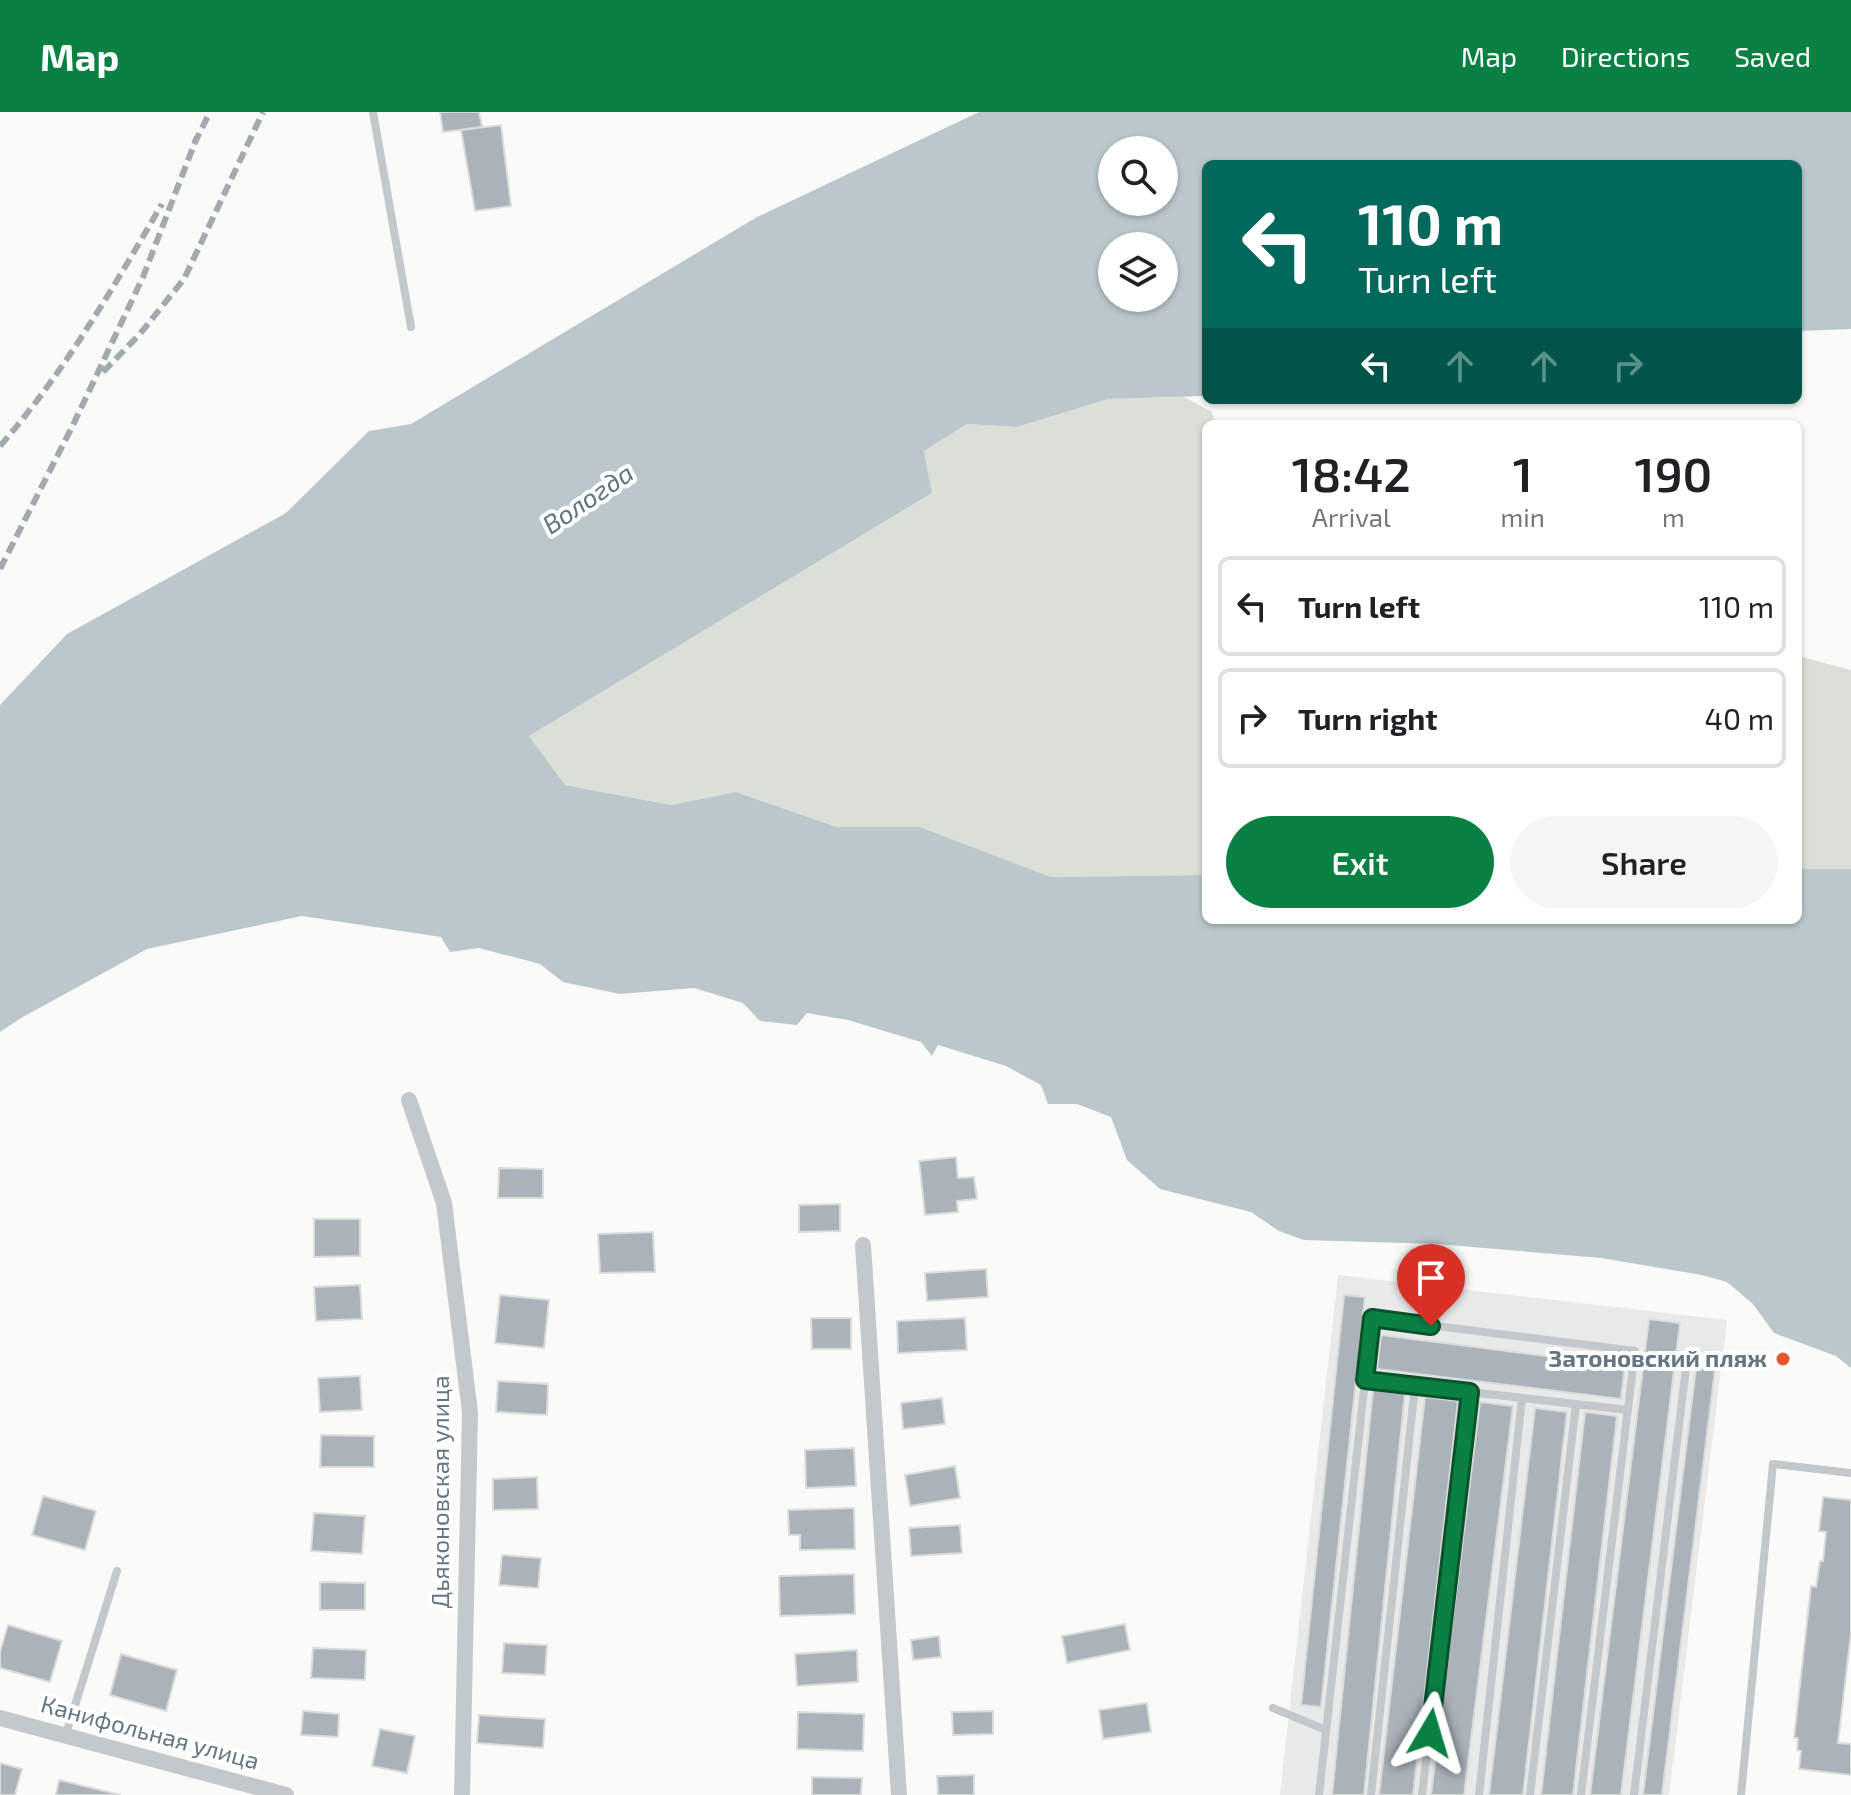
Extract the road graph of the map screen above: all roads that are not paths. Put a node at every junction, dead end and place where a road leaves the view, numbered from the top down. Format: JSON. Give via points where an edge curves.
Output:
{"nodes":[{"id":1,"x":373,"y":112,"type":"edge"},
{"id":2,"x":411,"y":327,"type":"dead end"},
{"id":3,"x":409,"y":1100,"type":"dead end"},
{"id":4,"x":863,"y":1245,"type":"dead end"},
{"id":5,"x":1686,"y":1368,"type":"dead end"},
{"id":6,"x":1365,"y":1380,"type":"junction"},
{"id":7,"x":1415,"y":1386,"type":"junction"},
{"id":8,"x":1470,"y":1392,"type":"junction"},
{"id":9,"x":1522,"y":1398,"type":"junction"},
{"id":10,"x":1576,"y":1404,"type":"junction"},
{"id":11,"x":1628,"y":1410,"type":"junction"},
{"id":12,"x":1851,"y":1473,"type":"edge"},
{"id":13,"x":117,"y":1571,"type":"dead end"},
{"id":14,"x":1273,"y":1708,"type":"dead end"},
{"id":15,"x":0,"y":1718,"type":"edge"},
{"id":16,"x":1326,"y":1730,"type":"junction"},
{"id":17,"x":66,"y":1734,"type":"junction"},
{"id":18,"x":286,"y":1795,"type":"edge"},
{"id":19,"x":462,"y":1795,"type":"edge"},
{"id":20,"x":899,"y":1795,"type":"edge"},
{"id":21,"x":1319,"y":1795,"type":"edge"},
{"id":22,"x":1371,"y":1795,"type":"edge"},
{"id":23,"x":1422,"y":1795,"type":"edge"},
{"id":24,"x":1479,"y":1795,"type":"edge"},
{"id":25,"x":1530,"y":1795,"type":"edge"},
{"id":26,"x":1581,"y":1795,"type":"edge"},
{"id":27,"x":1634,"y":1795,"type":"edge"},
{"id":28,"x":1741,"y":1795,"type":"edge"}],
"edges":[{"from":1,"to":2,"type":"lane"},
{"from":3,"to":19,"type":"street","name":"Дьяконовская улица","via":[[444,1203],[470,1412]]},
{"from":4,"to":20,"type":"street"},
{"from":5,"to":27,"type":"lane"},
{"from":6,"to":7,"type":"lane"},
{"from":6,"to":11,"type":"lane","via":[[1372,1318],[1635,1351]]},
{"from":6,"to":16,"type":"lane"},
{"from":7,"to":8,"type":"lane"},
{"from":7,"to":22,"type":"lane"},
{"from":8,"to":9,"type":"lane"},
{"from":8,"to":23,"type":"lane"},
{"from":9,"to":10,"type":"lane"},
{"from":9,"to":24,"type":"lane"},
{"from":10,"to":11,"type":"lane"},
{"from":10,"to":25,"type":"lane"},
{"from":11,"to":26,"type":"lane"},
{"from":12,"to":28,"type":"lane","via":[[1773,1464]]},
{"from":13,"to":17,"type":"lane"},
{"from":14,"to":16,"type":"lane"},
{"from":15,"to":17,"type":"street","name":"Канифольная улица"},
{"from":16,"to":21,"type":"lane"},
{"from":17,"to":18,"type":"street","name":"Канифольная улица"}]}
